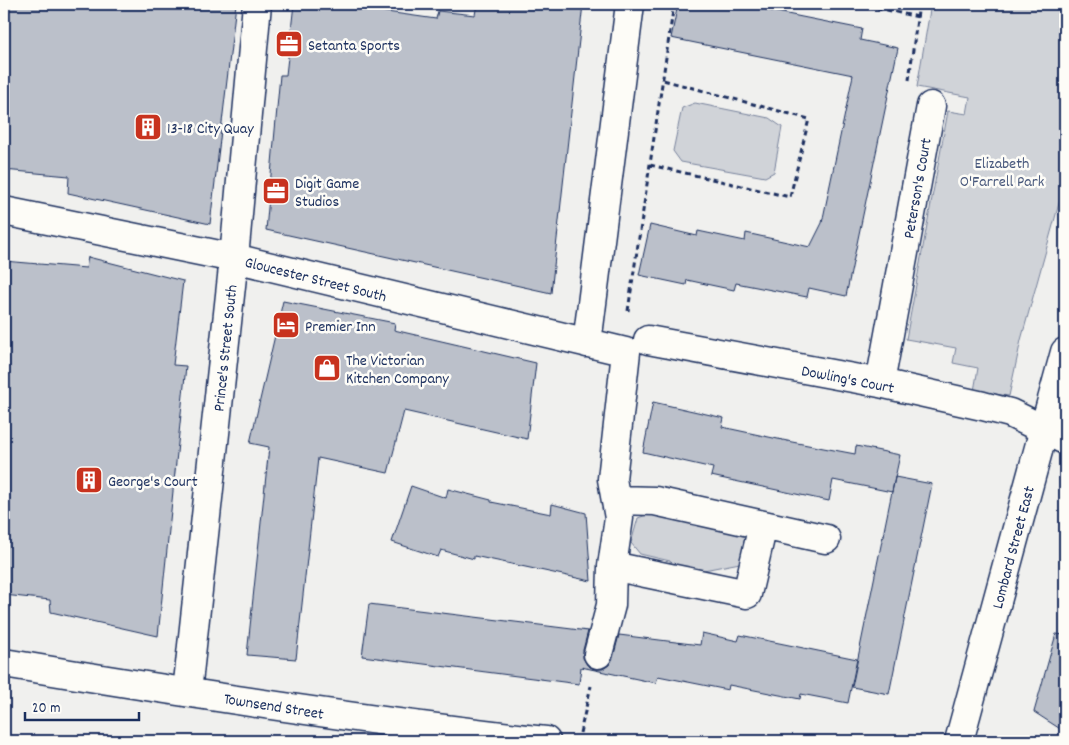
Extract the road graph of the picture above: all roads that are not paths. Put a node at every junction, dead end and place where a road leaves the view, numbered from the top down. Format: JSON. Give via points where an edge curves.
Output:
{"nodes":[{"id":1,"x":257,"y":4,"type":"edge"},
{"id":2,"x":630,"y":4,"type":"edge"},
{"id":3,"x":931,"y":106,"type":"road end"},
{"id":4,"x":4,"y":211,"type":"edge"},
{"id":5,"x":234,"y":258,"type":"junction"},
{"id":6,"x":587,"y":343,"type":"junction"},
{"id":7,"x":637,"y":346,"type":"junction"},
{"id":8,"x":1065,"y":352,"type":"edge"},
{"id":9,"x":880,"y":384,"type":"junction"},
{"id":10,"x":1055,"y":435,"type":"edge"},
{"id":11,"x":616,"y":500,"type":"junction"},
{"id":12,"x":763,"y":525,"type":"junction"},
{"id":13,"x":826,"y":538,"type":"dead end"},
{"id":14,"x":612,"y":566,"type":"junction"},
{"id":15,"x":598,"y":654,"type":"road end"},
{"id":16,"x":4,"y":663,"type":"edge"},
{"id":17,"x":186,"y":692,"type":"junction"},
{"id":18,"x":546,"y":741,"type":"edge"},
{"id":19,"x":959,"y":741,"type":"edge"}],
"edges":[{"from":1,"to":5,"type":"street","name":"Prince's Street South"},
{"from":2,"to":6,"type":"street"},
{"from":3,"to":9,"type":"street","name":"Peterson's Court"},
{"from":4,"to":5,"type":"street","name":"Gloucester Street South"},
{"from":5,"to":6,"type":"street","name":"Gloucester Street South"},
{"from":5,"to":17,"type":"street","name":"Prince's Street South"},
{"from":6,"to":7,"type":"street","name":"Gloucester Street South"},
{"from":7,"to":9,"type":"street","name":"Dowling's Court"},
{"from":7,"to":11,"type":"street","via":[[612,479]]},
{"from":8,"to":10,"type":"street","name":"Lombard Street East"},
{"from":9,"to":10,"type":"street","name":"Dowling's Court","via":[[1010,413]]},
{"from":10,"to":19,"type":"street","name":"Lombard Street East"},
{"from":11,"to":12,"type":"street","via":[[655,501]]},
{"from":11,"to":14,"type":"street","via":[[619,518]]},
{"from":12,"to":13,"type":"street"},
{"from":12,"to":14,"type":"street","via":[[747,594]]},
{"from":14,"to":15,"type":"street","via":[[611,605]]},
{"from":16,"to":17,"type":"street","name":"Townsend Street"},
{"from":17,"to":18,"type":"street","name":"Townsend Street","via":[[424,728]]}]}
